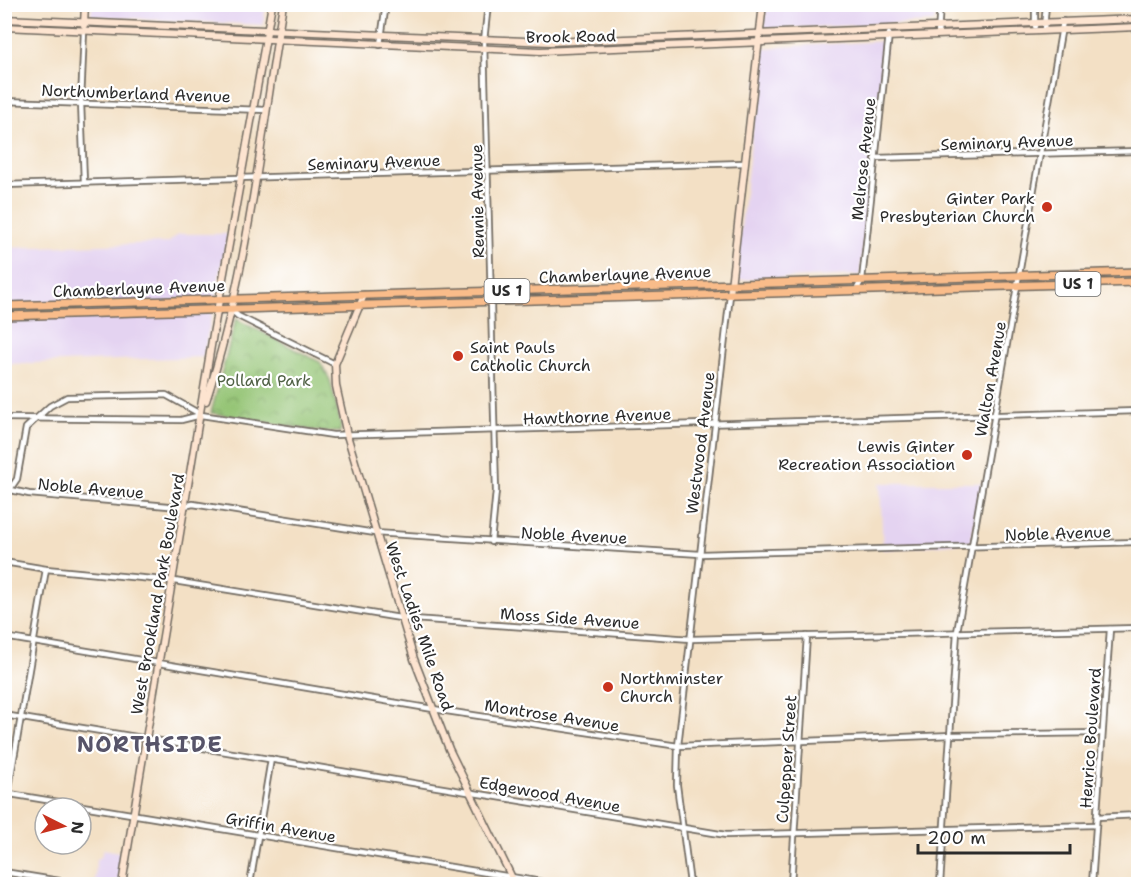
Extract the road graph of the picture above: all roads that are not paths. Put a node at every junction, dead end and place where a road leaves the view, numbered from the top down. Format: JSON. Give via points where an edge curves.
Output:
{"nodes":[{"id":1,"x":85,"y":4,"type":"edge"},
{"id":2,"x":272,"y":4,"type":"edge"},
{"id":3,"x":283,"y":4,"type":"edge"},
{"id":4,"x":386,"y":4,"type":"edge"},
{"id":5,"x":488,"y":4,"type":"edge"},
{"id":6,"x":763,"y":4,"type":"edge"},
{"id":7,"x":940,"y":4,"type":"edge"},
{"id":8,"x":1035,"y":4,"type":"edge"},
{"id":9,"x":1046,"y":4,"type":"edge"},
{"id":10,"x":1138,"y":18,"type":"edge"},
{"id":11,"x":4,"y":19,"type":"edge"},
{"id":12,"x":1063,"y":21,"type":"junction"},
{"id":13,"x":1044,"y":22,"type":"junction"},
{"id":14,"x":84,"y":23,"type":"junction"},
{"id":15,"x":1034,"y":23,"type":"junction"},
{"id":16,"x":4,"y":27,"type":"edge"},
{"id":17,"x":939,"y":27,"type":"junction"},
{"id":18,"x":1138,"y":27,"type":"edge"},
{"id":19,"x":889,"y":29,"type":"junction"},
{"id":20,"x":1035,"y":30,"type":"junction"},
{"id":21,"x":1044,"y":30,"type":"junction"},
{"id":22,"x":1061,"y":30,"type":"junction"},
{"id":23,"x":84,"y":31,"type":"junction"},
{"id":24,"x":267,"y":32,"type":"junction"},
{"id":25,"x":279,"y":32,"type":"junction"},
{"id":26,"x":759,"y":34,"type":"junction"},
{"id":27,"x":938,"y":35,"type":"junction"},
{"id":28,"x":381,"y":37,"type":"junction"},
{"id":29,"x":888,"y":37,"type":"junction"},
{"id":30,"x":265,"y":40,"type":"junction"},
{"id":31,"x":277,"y":41,"type":"junction"},
{"id":32,"x":484,"y":41,"type":"junction"},
{"id":33,"x":758,"y":42,"type":"junction"},
{"id":34,"x":380,"y":45,"type":"junction"},
{"id":35,"x":485,"y":49,"type":"junction"},
{"id":36,"x":4,"y":101,"type":"edge"},
{"id":37,"x":81,"y":102,"type":"junction"},
{"id":38,"x":253,"y":109,"type":"junction"},
{"id":39,"x":266,"y":110,"type":"junction"},
{"id":40,"x":1138,"y":151,"type":"edge"},
{"id":41,"x":1041,"y":153,"type":"junction"},
{"id":42,"x":875,"y":158,"type":"junction"},
{"id":43,"x":744,"y":163,"type":"junction"},
{"id":44,"x":488,"y":170,"type":"junction"},
{"id":45,"x":240,"y":178,"type":"junction"},
{"id":46,"x":255,"y":178,"type":"junction"},
{"id":47,"x":84,"y":182,"type":"junction"},
{"id":48,"x":4,"y":185,"type":"edge"},
{"id":49,"x":1138,"y":272,"type":"edge"},
{"id":50,"x":1020,"y":275,"type":"junction"},
{"id":51,"x":862,"y":280,"type":"junction"},
{"id":52,"x":1138,"y":282,"type":"edge"},
{"id":53,"x":731,"y":284,"type":"junction"},
{"id":54,"x":1018,"y":286,"type":"junction"},
{"id":55,"x":491,"y":291,"type":"junction"},
{"id":56,"x":856,"y":291,"type":"junction"},
{"id":57,"x":364,"y":295,"type":"junction"},
{"id":58,"x":730,"y":295,"type":"junction"},
{"id":59,"x":220,"y":299,"type":"junction"},
{"id":60,"x":234,"y":299,"type":"junction"},
{"id":61,"x":492,"y":302,"type":"junction"},
{"id":62,"x":4,"y":306,"type":"edge"},
{"id":63,"x":357,"y":306,"type":"junction"},
{"id":64,"x":218,"y":310,"type":"junction"},
{"id":65,"x":231,"y":310,"type":"junction"},
{"id":66,"x":4,"y":316,"type":"edge"},
{"id":67,"x":335,"y":364,"type":"junction"},
{"id":68,"x":1138,"y":411,"type":"edge"},
{"id":69,"x":201,"y":416,"type":"junction"},
{"id":70,"x":996,"y":416,"type":"junction"},
{"id":71,"x":4,"y":418,"type":"edge"},
{"id":72,"x":34,"y":420,"type":"junction"},
{"id":73,"x":715,"y":424,"type":"junction"},
{"id":74,"x":494,"y":431,"type":"junction"},
{"id":75,"x":347,"y":435,"type":"junction"},
{"id":76,"x":11,"y":490,"type":"junction"},
{"id":77,"x":4,"y":498,"type":"edge"},
{"id":78,"x":186,"y":506,"type":"junction"},
{"id":79,"x":375,"y":533,"type":"junction"},
{"id":80,"x":490,"y":542,"type":"junction"},
{"id":81,"x":1138,"y":542,"type":"edge"},
{"id":82,"x":974,"y":547,"type":"junction"},
{"id":83,"x":700,"y":554,"type":"junction"},
{"id":84,"x":4,"y":562,"type":"edge"},
{"id":85,"x":46,"y":569,"type":"junction"},
{"id":86,"x":174,"y":581,"type":"junction"},
{"id":87,"x":400,"y":618,"type":"junction"},
{"id":88,"x":1138,"y":628,"type":"edge"},
{"id":89,"x":1110,"y":629,"type":"junction"},
{"id":90,"x":957,"y":633,"type":"junction"},
{"id":91,"x":807,"y":636,"type":"junction"},
{"id":92,"x":4,"y":637,"type":"edge"},
{"id":93,"x":691,"y":639,"type":"junction"},
{"id":94,"x":34,"y":642,"type":"junction"},
{"id":95,"x":160,"y":662,"type":"junction"},
{"id":96,"x":433,"y":709,"type":"junction"},
{"id":97,"x":4,"y":715,"type":"edge"},
{"id":98,"x":21,"y":717,"type":"junction"},
{"id":99,"x":1102,"y":732,"type":"junction"},
{"id":100,"x":952,"y":735,"type":"junction"},
{"id":101,"x":147,"y":739,"type":"junction"},
{"id":102,"x":799,"y":741,"type":"junction"},
{"id":103,"x":678,"y":746,"type":"junction"},
{"id":104,"x":271,"y":759,"type":"junction"},
{"id":105,"x":6,"y":793,"type":"edge"},
{"id":106,"x":471,"y":793,"type":"junction"},
{"id":107,"x":134,"y":815,"type":"junction"},
{"id":108,"x":1138,"y":815,"type":"edge"},
{"id":109,"x":4,"y":817,"type":"edge"},
{"id":110,"x":1096,"y":817,"type":"junction"},
{"id":111,"x":1096,"y":825,"type":"junction"},
{"id":112,"x":683,"y":828,"type":"junction"},
{"id":113,"x":945,"y":830,"type":"junction"},
{"id":114,"x":793,"y":834,"type":"junction"},
{"id":115,"x":258,"y":836,"type":"junction"},
{"id":116,"x":4,"y":872,"type":"edge"},
{"id":117,"x":513,"y":881,"type":"edge"},
{"id":118,"x":78,"y":885,"type":"edge"},
{"id":119,"x":122,"y":885,"type":"edge"},
{"id":120,"x":250,"y":885,"type":"edge"},
{"id":121,"x":554,"y":885,"type":"edge"},
{"id":122,"x":690,"y":885,"type":"edge"},
{"id":123,"x":791,"y":885,"type":"edge"},
{"id":124,"x":940,"y":885,"type":"edge"},
{"id":125,"x":1092,"y":885,"type":"edge"}],
"edges":[{"from":1,"to":14,"type":"main road"},
{"from":2,"to":24,"type":"main road","name":"West Brookland Park Boulevard"},
{"from":3,"to":25,"type":"main road","name":"West Brookland Park Boulevard"},
{"from":4,"to":28,"type":"street"},
{"from":5,"to":32,"type":"street","name":"Rennie Avenue"},
{"from":6,"to":26,"type":"main road","name":"Westwood Avenue"},
{"from":7,"to":17,"type":"street"},
{"from":8,"to":15,"type":"street"},
{"from":9,"to":13,"type":"street"},
{"from":10,"to":12,"type":"main road","name":"Brook Road"},
{"from":11,"to":14,"type":"main road","name":"Brook Road"},
{"from":12,"to":13,"type":"main road","name":"Brook Road"},
{"from":12,"to":22,"type":"street","name":"Walton Avenue"},
{"from":13,"to":15,"type":"main road","name":"Brook Road"},
{"from":13,"to":21,"type":"street"},
{"from":14,"to":23,"type":"main road"},
{"from":14,"to":24,"type":"main road","name":"Brook Road"},
{"from":15,"to":17,"type":"main road","name":"Brook Road"},
{"from":15,"to":20,"type":"street"},
{"from":16,"to":23,"type":"main road","name":"Brook Road"},
{"from":17,"to":19,"type":"main road","name":"Brook Road"},
{"from":17,"to":27,"type":"street"},
{"from":18,"to":22,"type":"main road","name":"Brook Road"},
{"from":19,"to":26,"type":"main road","name":"Brook Road"},
{"from":19,"to":29,"type":"street","name":"Melrose Avenue"},
{"from":20,"to":21,"type":"main road","name":"Brook Road"},
{"from":20,"to":27,"type":"main road","name":"Brook Road"},
{"from":21,"to":22,"type":"main road","name":"Brook Road"},
{"from":22,"to":41,"type":"street","name":"Walton Avenue"},
{"from":23,"to":30,"type":"main road","name":"Brook Road"},
{"from":23,"to":37,"type":"street"},
{"from":24,"to":25,"type":"main road","name":"Brook Road"},
{"from":24,"to":30,"type":"main road","name":"West Brookland Park Boulevard"},
{"from":25,"to":28,"type":"main road","name":"Brook Road"},
{"from":25,"to":31,"type":"main road","name":"West Brookland Park Boulevard"},
{"from":26,"to":32,"type":"main road","name":"Brook Road"},
{"from":26,"to":33,"type":"main road","name":"Westwood Avenue"},
{"from":27,"to":29,"type":"main road","name":"Brook Road"},
{"from":28,"to":32,"type":"main road","name":"Brook Road"},
{"from":28,"to":34,"type":"street"},
{"from":29,"to":33,"type":"main road","name":"Brook Road"},
{"from":29,"to":42,"type":"street","name":"Melrose Avenue"},
{"from":30,"to":31,"type":"main road","name":"Brook Road"},
{"from":30,"to":38,"type":"main road","name":"West Brookland Park Boulevard"},
{"from":31,"to":34,"type":"main road","name":"Brook Road"},
{"from":31,"to":39,"type":"main road","name":"West Brookland Park Boulevard"},
{"from":32,"to":35,"type":"street","name":"Rennie Avenue"},
{"from":33,"to":35,"type":"main road","name":"Brook Road","via":[[549,51]]},
{"from":33,"to":43,"type":"main road","name":"Westwood Avenue"},
{"from":34,"to":35,"type":"main road","name":"Brook Road"},
{"from":35,"to":44,"type":"street","name":"Rennie Avenue"},
{"from":36,"to":37,"type":"street","name":"Northumberland Avenue"},
{"from":37,"to":38,"type":"street","name":"Northumberland Avenue"},
{"from":37,"to":47,"type":"street"},
{"from":38,"to":39,"type":"street","name":"Northumberland Avenue"},
{"from":38,"to":45,"type":"main road","name":"West Brookland Park Boulevard"},
{"from":39,"to":46,"type":"main road","name":"West Brookland Park Boulevard"},
{"from":40,"to":41,"type":"street","name":"Seminary Avenue"},
{"from":41,"to":42,"type":"street","name":"Seminary Avenue"},
{"from":41,"to":50,"type":"street","name":"Walton Avenue"},
{"from":42,"to":51,"type":"street","name":"Melrose Avenue"},
{"from":43,"to":44,"type":"street","name":"Seminary Avenue"},
{"from":43,"to":53,"type":"main road","name":"Westwood Avenue"},
{"from":44,"to":46,"type":"street","name":"Seminary Avenue"},
{"from":44,"to":55,"type":"street","name":"Rennie Avenue"},
{"from":45,"to":46,"type":"street","name":"Seminary Avenue"},
{"from":45,"to":47,"type":"street","name":"Seminary Avenue"},
{"from":45,"to":59,"type":"main road","name":"West Brookland Park Boulevard"},
{"from":46,"to":60,"type":"main road","name":"West Brookland Park Boulevard"},
{"from":47,"to":48,"type":"street","name":"Seminary Avenue"},
{"from":49,"to":50,"type":"main road","name":"Chamberlayne Avenue","number":"US 1"},
{"from":50,"to":51,"type":"main road","name":"Chamberlayne Avenue","number":"US 1"},
{"from":50,"to":54,"type":"street","name":"Walton Avenue"},
{"from":51,"to":53,"type":"main road","name":"Chamberlayne Avenue","number":"US 1"},
{"from":51,"to":56,"type":"street","name":"Melrose Avenue"},
{"from":52,"to":54,"type":"main road","name":"Chamberlayne Avenue","number":"US 1"},
{"from":53,"to":55,"type":"main road","name":"Chamberlayne Avenue","number":"US 1"},
{"from":53,"to":58,"type":"main road","name":"Westwood Avenue"},
{"from":54,"to":56,"type":"main road","name":"Chamberlayne Avenue","number":"US 1"},
{"from":54,"to":70,"type":"street","name":"Walton Avenue"},
{"from":55,"to":57,"type":"main road","name":"Chamberlayne Avenue","number":"US 1"},
{"from":55,"to":61,"type":"street","name":"Rennie Avenue"},
{"from":56,"to":58,"type":"main road","name":"Chamberlayne Avenue","number":"US 1"},
{"from":57,"to":60,"type":"main road","name":"Chamberlayne Avenue","number":"US 1"},
{"from":57,"to":63,"type":"main road","name":"West Ladies Mile Road"},
{"from":58,"to":61,"type":"main road","name":"Chamberlayne Avenue","number":"US 1"},
{"from":58,"to":73,"type":"street","name":"Westwood Avenue"},
{"from":59,"to":60,"type":"main road","name":"Chamberlayne Avenue","number":"US 1"},
{"from":59,"to":62,"type":"main road","name":"Chamberlayne Avenue","number":"US 1"},
{"from":59,"to":64,"type":"main road","name":"West Brookland Park Boulevard"},
{"from":60,"to":65,"type":"main road","name":"West Brookland Park Boulevard"},
{"from":61,"to":63,"type":"main road","name":"Chamberlayne Avenue","number":"US 1"},
{"from":61,"to":74,"type":"street","name":"Rennie Avenue"},
{"from":63,"to":65,"type":"main road","name":"Chamberlayne Avenue","number":"US 1"},
{"from":63,"to":67,"type":"main road","name":"West Ladies Mile Road"},
{"from":64,"to":65,"type":"main road","name":"Chamberlayne Avenue","number":"US 1"},
{"from":64,"to":66,"type":"main road","name":"Chamberlayne Avenue","number":"US 1"},
{"from":64,"to":69,"type":"main road","name":"West Brookland Park Boulevard"},
{"from":65,"to":67,"type":"street"},
{"from":65,"to":69,"type":"main road","name":"West Brookland Park Boulevard"},
{"from":67,"to":75,"type":"main road","name":"West Ladies Mile Road"},
{"from":68,"to":70,"type":"street","name":"Hawthorne Avenue"},
{"from":69,"to":72,"type":"street","name":"Hawthorne Avenue","via":[[181,420]]},
{"from":69,"to":72,"type":"street","name":"Hawthorne Avenue","via":[[166,395],[117,395],[63,398]]},
{"from":69,"to":75,"type":"street","name":"Hawthorne Avenue","via":[[320,435]]},
{"from":69,"to":78,"type":"main road","name":"West Brookland Park Boulevard"},
{"from":70,"to":73,"type":"street","name":"Hawthorne Avenue"},
{"from":70,"to":82,"type":"street","name":"Walton Avenue"},
{"from":71,"to":72,"type":"street","name":"Hawthorne Avenue"},
{"from":72,"to":76,"type":"street","via":[[25,431],[19,470]]},
{"from":73,"to":74,"type":"street","name":"Hawthorne Avenue"},
{"from":73,"to":83,"type":"street","name":"Westwood Avenue"},
{"from":74,"to":75,"type":"street","name":"Hawthorne Avenue"},
{"from":74,"to":80,"type":"street","name":"Rennie Avenue","via":[[496,501]]},
{"from":75,"to":79,"type":"main road","name":"West Ladies Mile Road"},
{"from":76,"to":77,"type":"street"},
{"from":76,"to":78,"type":"street","name":"Noble Avenue"},
{"from":78,"to":79,"type":"street","name":"Noble Avenue"},
{"from":78,"to":86,"type":"main road","name":"West Brookland Park Boulevard"},
{"from":79,"to":80,"type":"street","name":"Noble Avenue"},
{"from":79,"to":87,"type":"main road","name":"West Ladies Mile Road"},
{"from":80,"to":83,"type":"street","name":"Noble Avenue"},
{"from":81,"to":82,"type":"street","name":"Noble Avenue"},
{"from":82,"to":83,"type":"street","name":"Noble Avenue"},
{"from":82,"to":90,"type":"street","name":"Walton Avenue"},
{"from":83,"to":93,"type":"street","name":"Westwood Avenue"},
{"from":84,"to":85,"type":"street","name":"Moss Side Avenue"},
{"from":85,"to":86,"type":"street","name":"Moss Side Avenue"},
{"from":85,"to":94,"type":"street"},
{"from":86,"to":87,"type":"street","name":"Moss Side Avenue"},
{"from":86,"to":95,"type":"main road","name":"West Brookland Park Boulevard"},
{"from":87,"to":93,"type":"street","name":"Moss Side Avenue"},
{"from":87,"to":96,"type":"main road","name":"West Ladies Mile Road"},
{"from":88,"to":89,"type":"street","name":"Moss Side Avenue"},
{"from":89,"to":90,"type":"street","name":"Moss Side Avenue"},
{"from":89,"to":99,"type":"street","name":"Henrico Boulevard"},
{"from":90,"to":91,"type":"street","name":"Moss Side Avenue"},
{"from":90,"to":100,"type":"street","name":"Walton Avenue"},
{"from":91,"to":93,"type":"street","name":"Moss Side Avenue"},
{"from":91,"to":102,"type":"street","name":"Culpepper Street"},
{"from":92,"to":94,"type":"street","name":"Montrose Avenue"},
{"from":93,"to":103,"type":"street","name":"Westwood Avenue"},
{"from":94,"to":95,"type":"street","name":"Montrose Avenue"},
{"from":94,"to":98,"type":"street"},
{"from":95,"to":96,"type":"street","name":"Montrose Avenue"},
{"from":95,"to":101,"type":"main road","name":"West Brookland Park Boulevard"},
{"from":96,"to":103,"type":"street","name":"Montrose Avenue"},
{"from":96,"to":106,"type":"main road","name":"West Ladies Mile Road"},
{"from":97,"to":98,"type":"street","name":"Edgewood Avenue"},
{"from":98,"to":101,"type":"street","name":"Edgewood Avenue"},
{"from":98,"to":105,"type":"street"},
{"from":99,"to":100,"type":"street","name":"Montrose Avenue"},
{"from":99,"to":110,"type":"street","name":"Henrico Boulevard"},
{"from":100,"to":102,"type":"street","name":"Montrose Avenue"},
{"from":100,"to":113,"type":"street","name":"Walton Avenue"},
{"from":101,"to":104,"type":"street","name":"Edgewood Avenue"},
{"from":101,"to":107,"type":"main road","name":"West Brookland Park Boulevard"},
{"from":102,"to":103,"type":"street","name":"Montrose Avenue"},
{"from":102,"to":114,"type":"street","name":"Culpepper Street"},
{"from":103,"to":112,"type":"street","name":"Westwood Avenue","via":[[677,785]]},
{"from":104,"to":106,"type":"street","name":"Edgewood Avenue"},
{"from":104,"to":115,"type":"street"},
{"from":105,"to":107,"type":"street","name":"Griffin Avenue"},
{"from":105,"to":109,"type":"street"},
{"from":106,"to":112,"type":"street","name":"Edgewood Avenue"},
{"from":106,"to":117,"type":"main road","name":"West Ladies Mile Road"},
{"from":107,"to":115,"type":"street","name":"Griffin Avenue"},
{"from":107,"to":119,"type":"main road","name":"West Brookland Park Boulevard"},
{"from":108,"to":110,"type":"street"},
{"from":110,"to":111,"type":"street","name":"Henrico Boulevard"},
{"from":111,"to":113,"type":"street","name":"Edgewood Avenue"},
{"from":111,"to":125,"type":"street","name":"Henrico Boulevard"},
{"from":112,"to":114,"type":"street","name":"Edgewood Avenue","via":[[726,835]]},
{"from":112,"to":122,"type":"street","name":"Westwood Avenue"},
{"from":113,"to":114,"type":"street","name":"Edgewood Avenue"},
{"from":113,"to":124,"type":"street","name":"Walton Avenue"},
{"from":114,"to":123,"type":"street","name":"Culpepper Street"},
{"from":115,"to":117,"type":"street","name":"Griffin Avenue"},
{"from":115,"to":120,"type":"street"},
{"from":116,"to":118,"type":"street"},
{"from":117,"to":121,"type":"street","name":"Griffin Avenue"}]}
